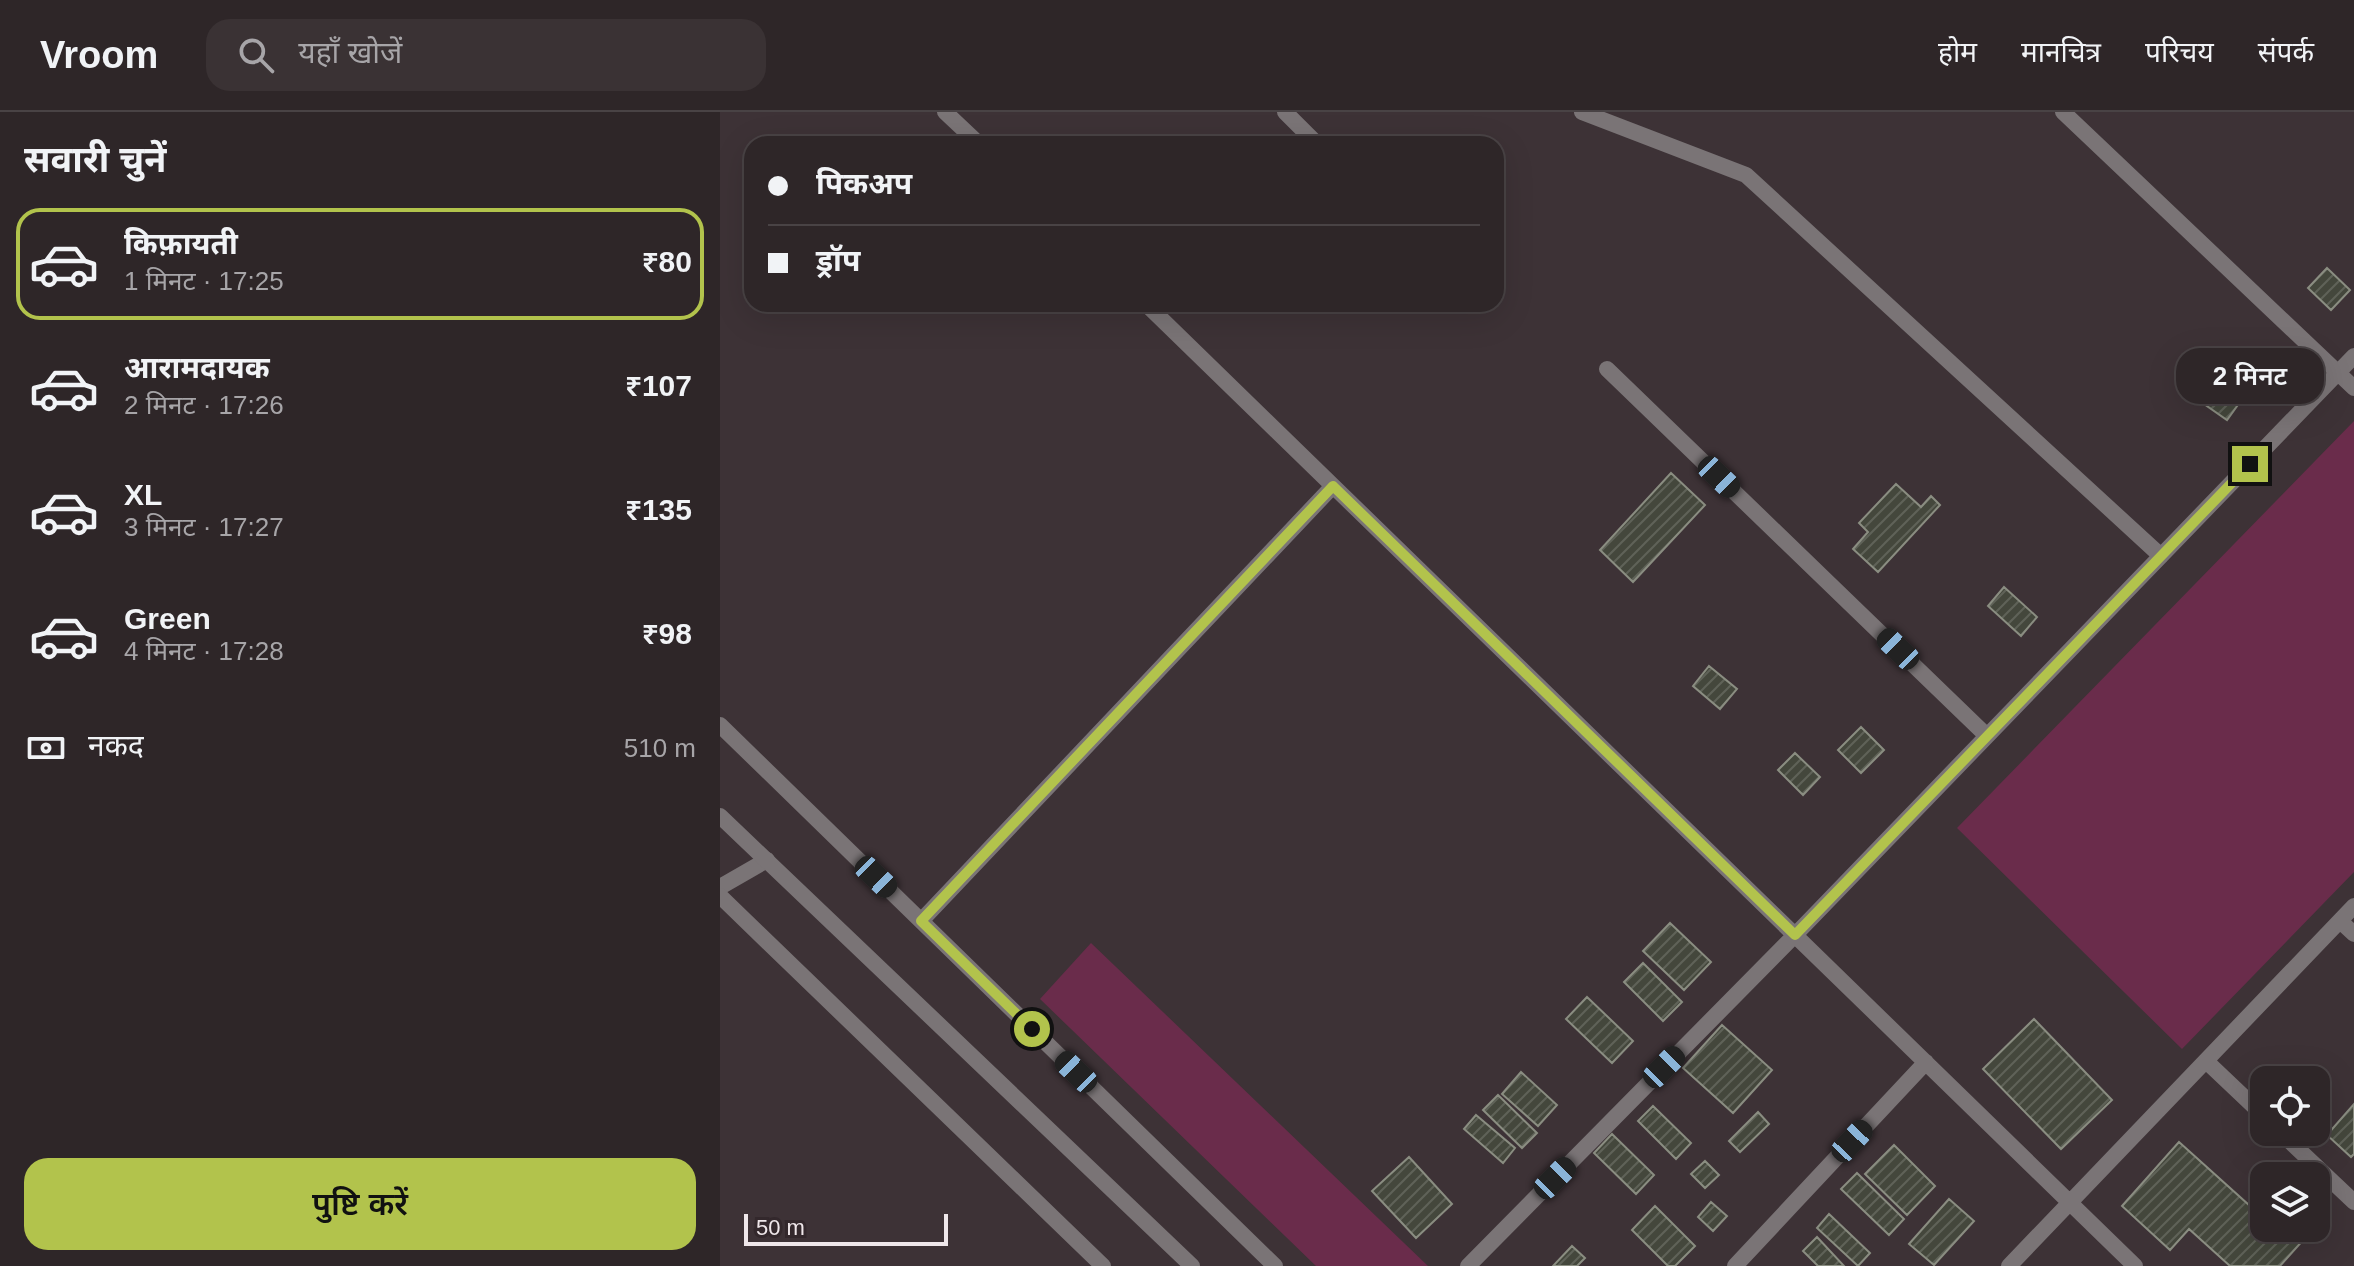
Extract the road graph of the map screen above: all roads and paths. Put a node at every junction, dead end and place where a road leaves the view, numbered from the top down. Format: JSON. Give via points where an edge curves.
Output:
{"nodes":[{"id":1,"x":1285,"y":112,"type":"edge"},
{"id":2,"x":1582,"y":112,"type":"edge"},
{"id":3,"x":2063,"y":112,"type":"edge"},
{"id":4,"x":951,"y":114,"type":"edge"},
{"id":5,"x":972,"y":136,"type":"edge"},
{"id":6,"x":1309,"y":136,"type":"edge"},
{"id":7,"x":1154,"y":312,"type":"edge"},
{"id":8,"x":2354,"y":356,"type":"edge"},
{"id":9,"x":1607,"y":369,"type":"dead end"},
{"id":10,"x":2338,"y":373,"type":"junction"},
{"id":11,"x":2354,"y":388,"type":"edge"},
{"id":12,"x":1333,"y":486,"type":"junction"},
{"id":13,"x":2161,"y":556,"type":"junction"},
{"id":14,"x":720,"y":725,"type":"edge"},
{"id":15,"x":1987,"y":736,"type":"junction"},
{"id":16,"x":720,"y":816,"type":"edge"},
{"id":17,"x":767,"y":860,"type":"junction"},
{"id":18,"x":720,"y":887,"type":"edge"},
{"id":19,"x":720,"y":896,"type":"edge"},
{"id":20,"x":2354,"y":906,"type":"edge"},
{"id":21,"x":921,"y":921,"type":"junction"},
{"id":22,"x":2340,"y":921,"type":"junction"},
{"id":23,"x":2354,"y":934,"type":"edge"},
{"id":24,"x":1795,"y":935,"type":"junction"},
{"id":25,"x":2206,"y":1061,"type":"junction"},
{"id":26,"x":1926,"y":1062,"type":"junction"},
{"id":27,"x":2250,"y":1103,"type":"edge"},
{"id":28,"x":2295,"y":1146,"type":"edge"},
{"id":29,"x":2070,"y":1202,"type":"junction"},
{"id":30,"x":2354,"y":1202,"type":"edge"},
{"id":31,"x":1103,"y":1266,"type":"edge"},
{"id":32,"x":1192,"y":1266,"type":"edge"},
{"id":33,"x":1275,"y":1266,"type":"edge"},
{"id":34,"x":1468,"y":1266,"type":"edge"},
{"id":35,"x":1735,"y":1266,"type":"edge"},
{"id":36,"x":2009,"y":1266,"type":"edge"},
{"id":37,"x":2135,"y":1266,"type":"edge"}],
"edges":[{"from":1,"to":6,"type":"street"},
{"from":2,"to":13,"type":"street","via":[[1746,175]]},
{"from":3,"to":10,"type":"street"},
{"from":4,"to":5,"type":"street"},
{"from":7,"to":12,"type":"street"},
{"from":8,"to":10,"type":"street"},
{"from":9,"to":15,"type":"street"},
{"from":10,"to":11,"type":"street"},
{"from":10,"to":13,"type":"street"},
{"from":12,"to":21,"type":"street"},
{"from":12,"to":24,"type":"street"},
{"from":13,"to":15,"type":"street"},
{"from":14,"to":21,"type":"street"},
{"from":15,"to":24,"type":"street"},
{"from":16,"to":17,"type":"street"},
{"from":17,"to":18,"type":"street"},
{"from":17,"to":32,"type":"street"},
{"from":19,"to":31,"type":"street"},
{"from":20,"to":22,"type":"street"},
{"from":21,"to":33,"type":"street"},
{"from":22,"to":23,"type":"street"},
{"from":22,"to":25,"type":"street"},
{"from":24,"to":26,"type":"street"},
{"from":24,"to":34,"type":"street"},
{"from":25,"to":27,"type":"street"},
{"from":25,"to":29,"type":"street"},
{"from":26,"to":29,"type":"street"},
{"from":26,"to":35,"type":"street"},
{"from":28,"to":30,"type":"street"},
{"from":29,"to":36,"type":"street"},
{"from":29,"to":37,"type":"street"}]}
